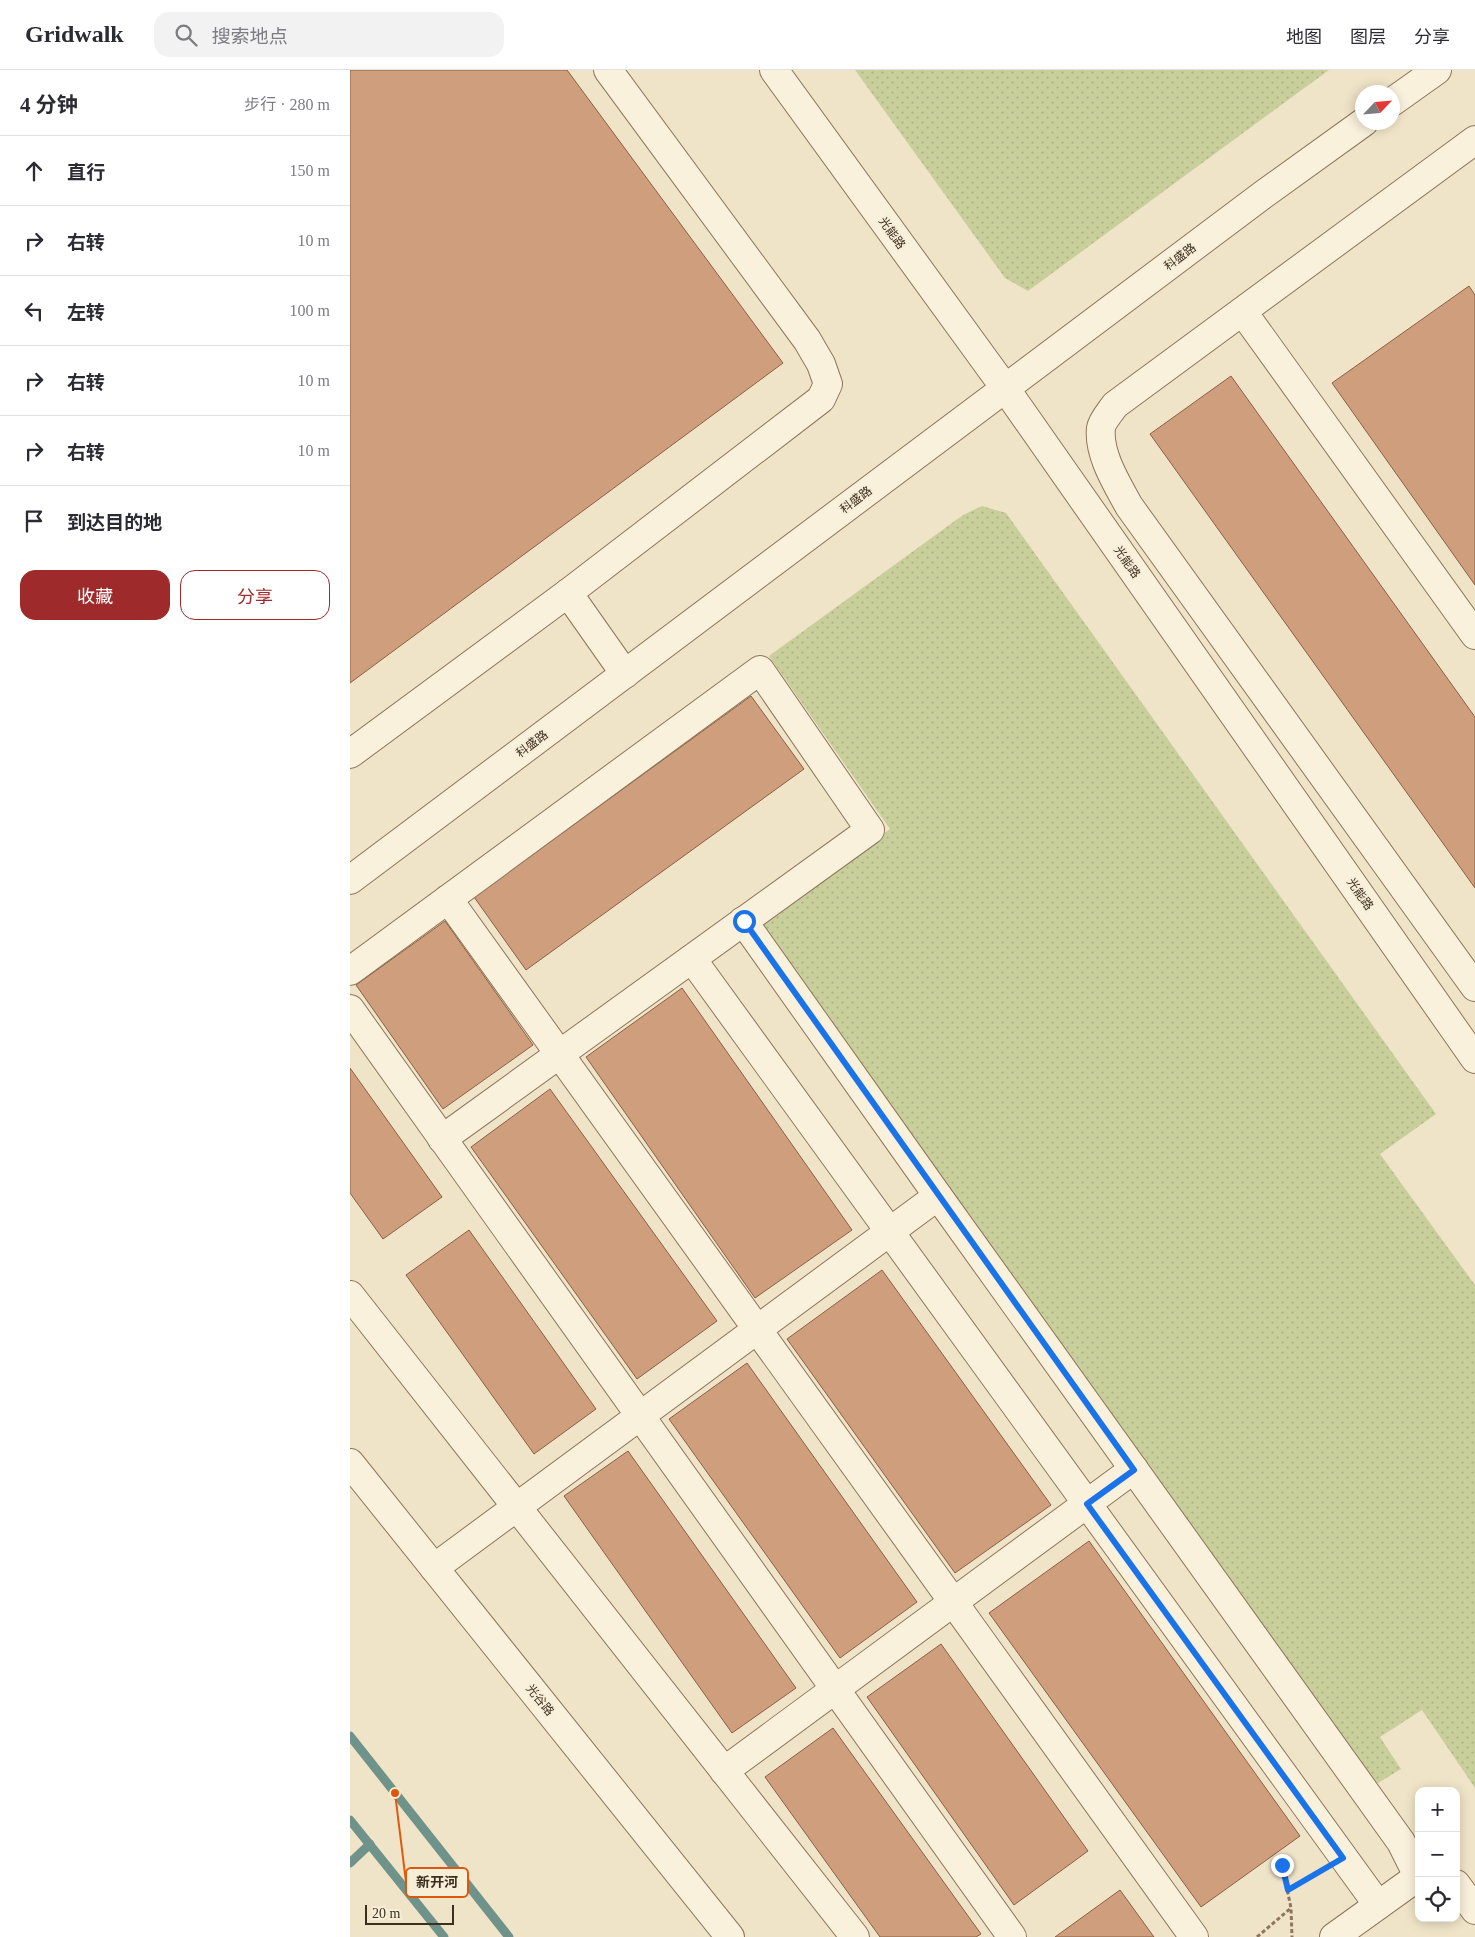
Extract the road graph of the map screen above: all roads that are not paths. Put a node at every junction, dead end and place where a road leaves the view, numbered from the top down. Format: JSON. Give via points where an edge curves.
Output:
{"nodes":[{"id":1,"x":608,"y":70,"type":"edge"},
{"id":2,"x":774,"y":70,"type":"edge"},
{"id":3,"x":1437,"y":70,"type":"edge"},
{"id":4,"x":1400,"y":96,"type":"edge"},
{"id":5,"x":1355,"y":128,"type":"edge"},
{"id":6,"x":1475,"y":140,"type":"edge"},
{"id":7,"x":1243,"y":312,"type":"junction"},
{"id":8,"x":1006,"y":388,"type":"junction"},
{"id":9,"x":568,"y":593,"type":"junction"},
{"id":10,"x":1475,"y":635,"type":"edge"},
{"id":11,"x":625,"y":674,"type":"junction"},
{"id":12,"x":350,"y":754,"type":"edge"},
{"id":13,"x":350,"y":880,"type":"edge"},
{"id":14,"x":448,"y":899,"type":"junction"},
{"id":15,"x":744,"y":921,"type":"junction"},
{"id":16,"x":692,"y":959,"type":"junction"},
{"id":17,"x":350,"y":971,"type":"edge"},
{"id":18,"x":1475,"y":987,"type":"edge"},
{"id":19,"x":350,"y":1009,"type":"edge"},
{"id":20,"x":560,"y":1054,"type":"junction"},
{"id":21,"x":1475,"y":1059,"type":"edge"},
{"id":22,"x":442,"y":1139,"type":"junction"},
{"id":23,"x":938,"y":1196,"type":"junction"},
{"id":24,"x":889,"y":1232,"type":"junction"},
{"id":25,"x":350,"y":1295,"type":"edge"},
{"id":26,"x":758,"y":1329,"type":"junction"},
{"id":27,"x":640,"y":1416,"type":"junction"},
{"id":28,"x":350,"y":1463,"type":"edge"},
{"id":29,"x":1134,"y":1470,"type":"junction"},
{"id":30,"x":1087,"y":1504,"type":"junction"},
{"id":31,"x":516,"y":1508,"type":"junction"},
{"id":32,"x":434,"y":1568,"type":"junction"},
{"id":33,"x":953,"y":1601,"type":"junction"},
{"id":34,"x":834,"y":1689,"type":"junction"},
{"id":35,"x":724,"y":1771,"type":"junction"},
{"id":36,"x":1415,"y":1870,"type":"edge"},
{"id":37,"x":1417,"y":1877,"type":"edge"},
{"id":38,"x":1460,"y":1889,"type":"edge"},
{"id":39,"x":1378,"y":1905,"type":"junction"},
{"id":40,"x":1475,"y":1910,"type":"edge"},
{"id":41,"x":1348,"y":1933,"type":"edge"},
{"id":42,"x":730,"y":1937,"type":"edge"},
{"id":43,"x":855,"y":1937,"type":"edge"},
{"id":44,"x":1012,"y":1937,"type":"edge"},
{"id":45,"x":1194,"y":1937,"type":"edge"}],
"edges":[{"from":1,"to":9,"type":"street","via":[[807,340],[828,384],[821,399]]},
{"from":2,"to":8,"type":"street","name":"光能路"},
{"from":3,"to":4,"type":"street"},
{"from":5,"to":8,"type":"street","name":"科盛路"},
{"from":6,"to":7,"type":"street"},
{"from":7,"to":10,"type":"street"},
{"from":7,"to":18,"type":"street","via":[[1115,405],[1101,427],[1112,476],[1129,506]]},
{"from":8,"to":11,"type":"street","name":"科盛路"},
{"from":8,"to":21,"type":"street","name":"光能路"},
{"from":9,"to":11,"type":"street"},
{"from":9,"to":12,"type":"street"},
{"from":11,"to":13,"type":"street","name":"科盛路"},
{"from":14,"to":15,"type":"street","via":[[760,670],[870,830]]},
{"from":14,"to":17,"type":"street"},
{"from":14,"to":20,"type":"street"},
{"from":15,"to":16,"type":"street"},
{"from":15,"to":23,"type":"street"},
{"from":16,"to":20,"type":"street"},
{"from":16,"to":24,"type":"street"},
{"from":19,"to":22,"type":"street"},
{"from":20,"to":22,"type":"street"},
{"from":20,"to":26,"type":"street"},
{"from":22,"to":27,"type":"street"},
{"from":23,"to":24,"type":"street"},
{"from":23,"to":29,"type":"street"},
{"from":24,"to":26,"type":"street"},
{"from":24,"to":30,"type":"street"},
{"from":25,"to":31,"type":"street"},
{"from":26,"to":27,"type":"street"},
{"from":26,"to":33,"type":"street"},
{"from":27,"to":31,"type":"street"},
{"from":27,"to":34,"type":"street"},
{"from":28,"to":32,"type":"street","name":"光谷路"},
{"from":29,"to":30,"type":"street"},
{"from":29,"to":36,"type":"street","via":[[1401,1842]]},
{"from":30,"to":33,"type":"street"},
{"from":30,"to":39,"type":"street"},
{"from":31,"to":32,"type":"street"},
{"from":31,"to":35,"type":"street"},
{"from":32,"to":42,"type":"street","name":"光谷路"},
{"from":33,"to":34,"type":"street"},
{"from":33,"to":45,"type":"street"},
{"from":34,"to":35,"type":"street"},
{"from":34,"to":44,"type":"street"},
{"from":35,"to":43,"type":"street"},
{"from":37,"to":39,"type":"street"},
{"from":38,"to":40,"type":"street"},
{"from":39,"to":41,"type":"street"}]}
